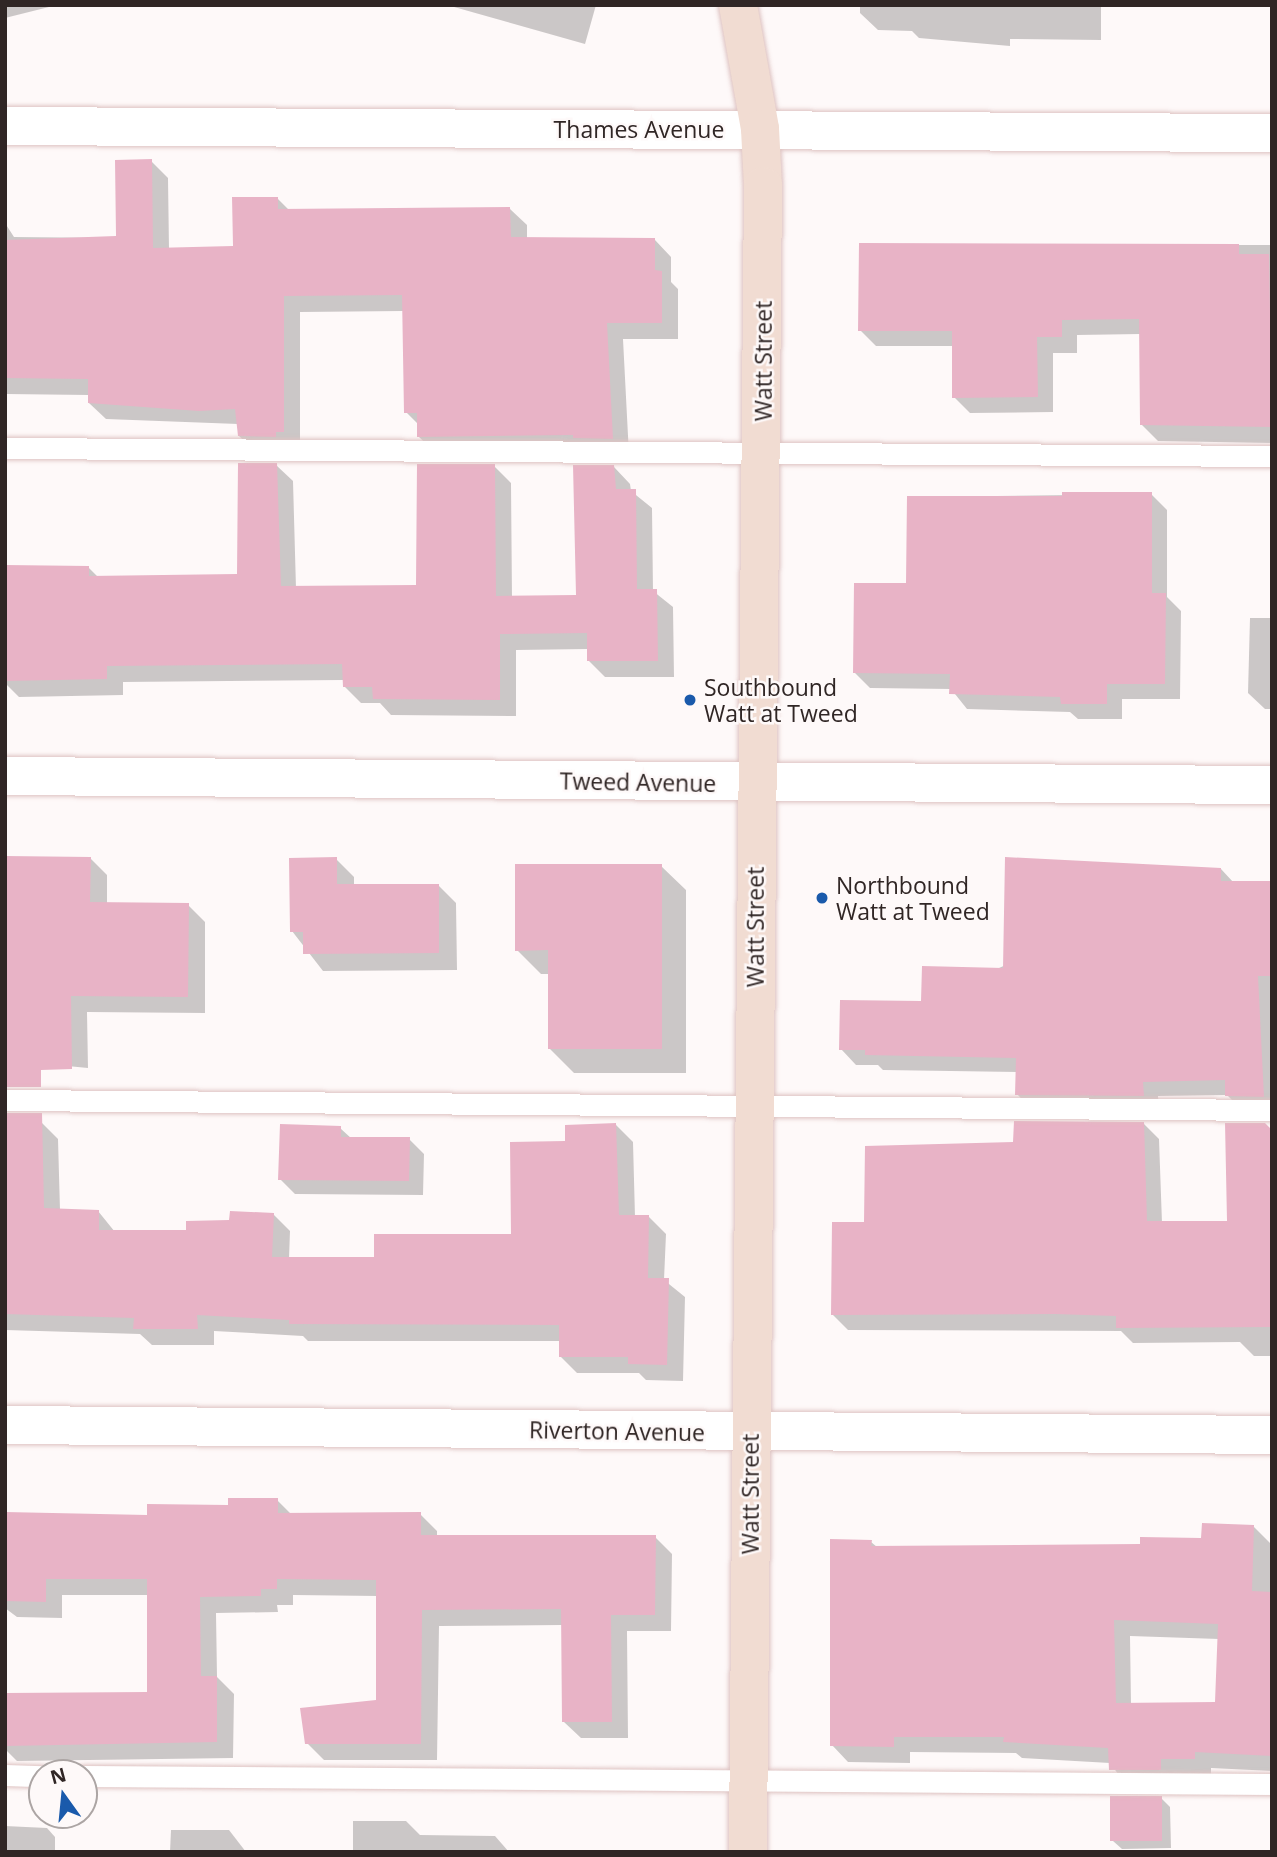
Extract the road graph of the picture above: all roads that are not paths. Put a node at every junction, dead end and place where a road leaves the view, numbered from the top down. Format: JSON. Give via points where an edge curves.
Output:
{"nodes":[{"id":1,"x":738,"y":5,"type":"edge"},
{"id":2,"x":5,"y":126,"type":"edge"},
{"id":3,"x":760,"y":129,"type":"junction"},
{"id":4,"x":1272,"y":133,"type":"edge"},
{"id":5,"x":5,"y":448,"type":"edge"},
{"id":6,"x":763,"y":451,"type":"junction"},
{"id":7,"x":1272,"y":456,"type":"edge"},
{"id":8,"x":5,"y":776,"type":"edge"},
{"id":9,"x":755,"y":783,"type":"junction"},
{"id":10,"x":1272,"y":785,"type":"edge"},
{"id":11,"x":5,"y":1100,"type":"edge"},
{"id":12,"x":755,"y":1108,"type":"junction"},
{"id":13,"x":1272,"y":1110,"type":"edge"},
{"id":14,"x":5,"y":1425,"type":"edge"},
{"id":15,"x":751,"y":1432,"type":"junction"},
{"id":16,"x":1272,"y":1435,"type":"edge"},
{"id":17,"x":5,"y":1775,"type":"edge"},
{"id":18,"x":28,"y":1776,"type":"edge"},
{"id":19,"x":98,"y":1776,"type":"edge"},
{"id":20,"x":749,"y":1783,"type":"junction"},
{"id":21,"x":1272,"y":1784,"type":"edge"},
{"id":22,"x":748,"y":1852,"type":"edge"}],
"edges":[{"from":1,"to":3,"type":"main road","name":"Watt Street"},
{"from":2,"to":3,"type":"street","name":"Thames Avenue"},
{"from":3,"to":4,"type":"street","name":"Thames Avenue"},
{"from":3,"to":6,"type":"main road","name":"Watt Street"},
{"from":5,"to":6,"type":"lane"},
{"from":6,"to":7,"type":"lane"},
{"from":6,"to":9,"type":"main road","name":"Watt Street"},
{"from":8,"to":9,"type":"street","name":"Tweed Avenue"},
{"from":9,"to":10,"type":"street","name":"Tweed Avenue"},
{"from":9,"to":12,"type":"main road","name":"Watt Street"},
{"from":11,"to":12,"type":"lane"},
{"from":12,"to":13,"type":"lane"},
{"from":12,"to":15,"type":"main road","name":"Watt Street"},
{"from":14,"to":15,"type":"street","name":"Riverton Avenue"},
{"from":15,"to":16,"type":"street","name":"Riverton Avenue"},
{"from":15,"to":20,"type":"main road","name":"Watt Street"},
{"from":17,"to":18,"type":"lane"},
{"from":19,"to":20,"type":"lane"},
{"from":20,"to":21,"type":"lane"},
{"from":20,"to":22,"type":"main road","name":"Watt Street"}]}
